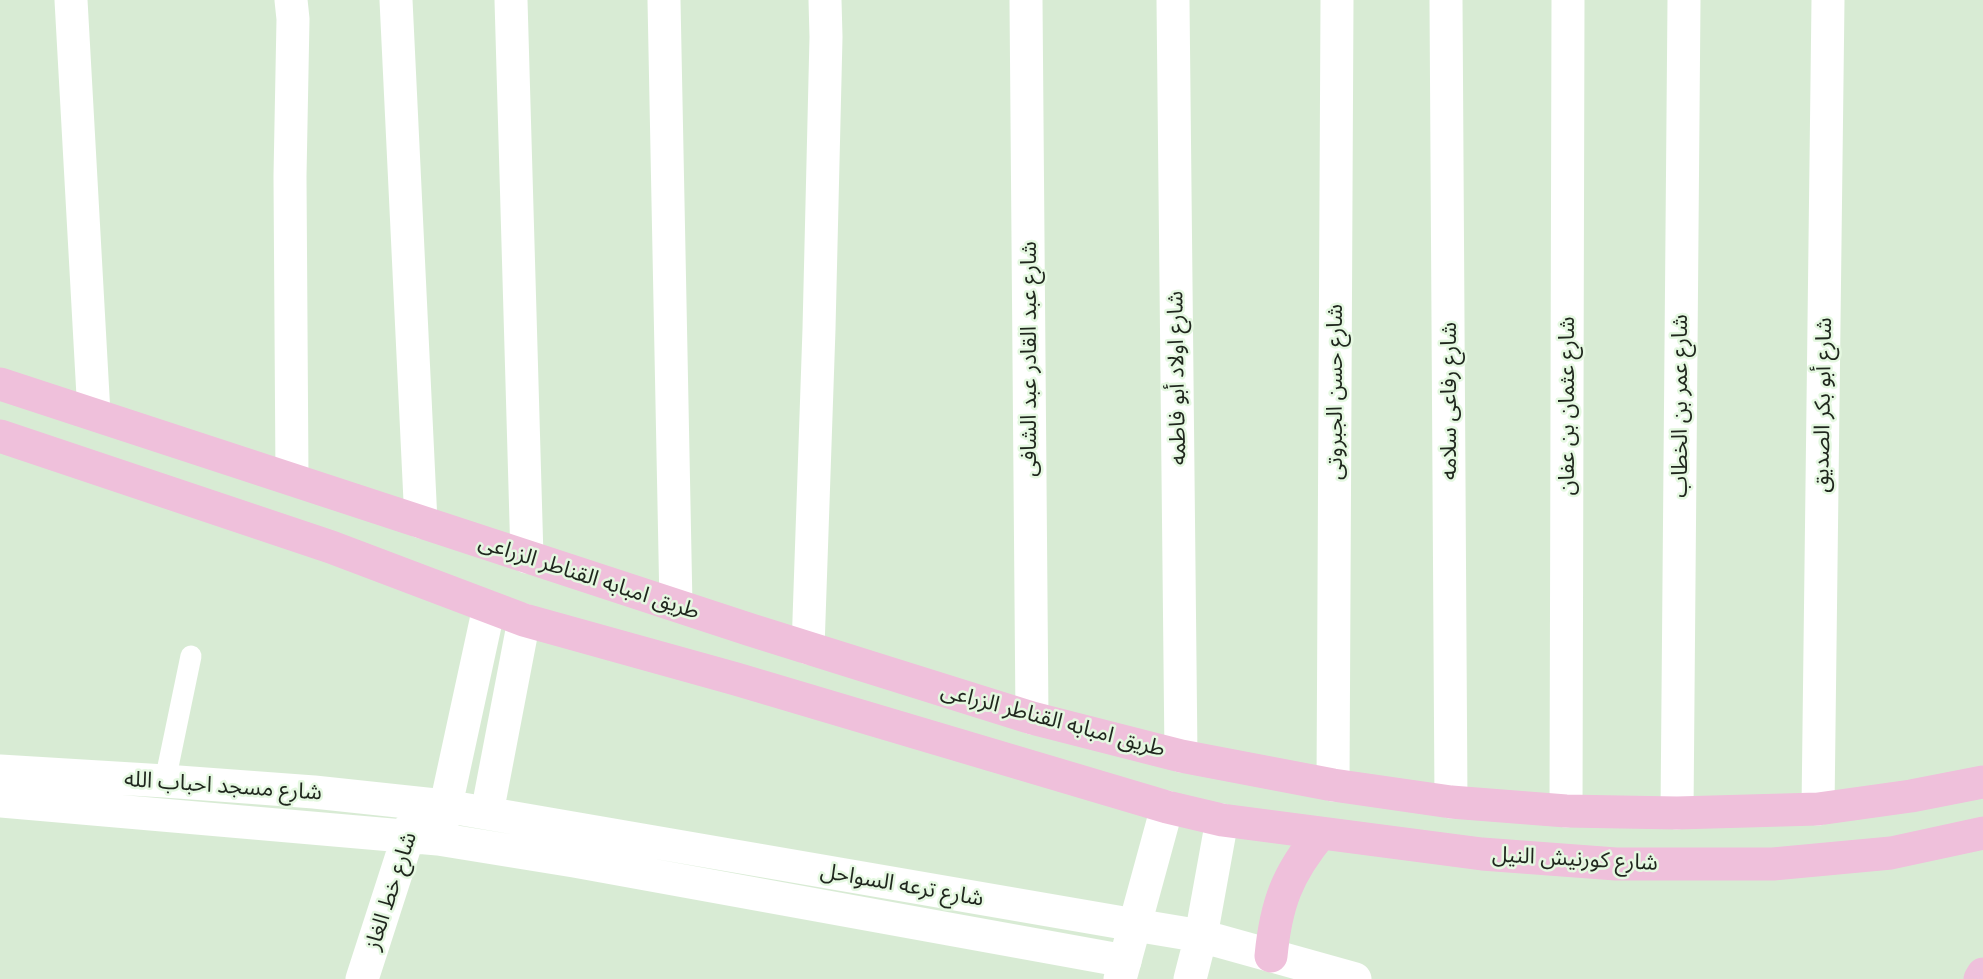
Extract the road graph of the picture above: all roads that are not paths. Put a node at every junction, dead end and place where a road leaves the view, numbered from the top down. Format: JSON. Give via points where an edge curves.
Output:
{"nodes":[{"id":1,"x":71,"y":0,"type":"edge"},
{"id":2,"x":291,"y":0,"type":"edge"},
{"id":3,"x":396,"y":0,"type":"edge"},
{"id":4,"x":511,"y":0,"type":"edge"},
{"id":5,"x":664,"y":0,"type":"edge"},
{"id":6,"x":825,"y":0,"type":"edge"},
{"id":7,"x":1026,"y":0,"type":"edge"},
{"id":8,"x":1173,"y":0,"type":"edge"},
{"id":9,"x":1337,"y":0,"type":"edge"},
{"id":10,"x":1446,"y":0,"type":"edge"},
{"id":11,"x":1568,"y":0,"type":"edge"},
{"id":12,"x":1684,"y":0,"type":"edge"},
{"id":13,"x":1828,"y":0,"type":"edge"},
{"id":14,"x":0,"y":384,"type":"edge"},
{"id":15,"x":94,"y":414,"type":"junction"},
{"id":16,"x":0,"y":436,"type":"edge"},
{"id":17,"x":292,"y":479,"type":"junction"},
{"id":18,"x":421,"y":522,"type":"junction"},
{"id":19,"x":527,"y":557,"type":"junction"},
{"id":20,"x":676,"y":605,"type":"junction"},
{"id":21,"x":489,"y":607,"type":"junction"},
{"id":22,"x":524,"y":620,"type":"junction"},
{"id":23,"x":751,"y":630,"type":"junction"},
{"id":24,"x":808,"y":648,"type":"junction"},
{"id":25,"x":191,"y":656,"type":"dead end"},
{"id":26,"x":736,"y":679,"type":"junction"},
{"id":27,"x":1032,"y":718,"type":"junction"},
{"id":28,"x":1181,"y":756,"type":"junction"},
{"id":29,"x":0,"y":771,"type":"edge"},
{"id":30,"x":165,"y":780,"type":"junction"},
{"id":31,"x":1983,"y":782,"type":"edge"},
{"id":32,"x":1333,"y":785,"type":"junction"},
{"id":33,"x":0,"y":801,"type":"edge"},
{"id":34,"x":1451,"y":802,"type":"junction"},
{"id":35,"x":432,"y":805,"type":"junction"},
{"id":36,"x":1167,"y":807,"type":"junction"},
{"id":37,"x":1818,"y":809,"type":"junction"},
{"id":38,"x":1566,"y":811,"type":"junction"},
{"id":39,"x":487,"y":813,"type":"junction"},
{"id":40,"x":1677,"y":813,"type":"junction"},
{"id":41,"x":1222,"y":820,"type":"junction"},
{"id":42,"x":1321,"y":833,"type":"junction"},
{"id":43,"x":423,"y":838,"type":"junction"},
{"id":44,"x":1974,"y":842,"type":"edge"},
{"id":45,"x":1135,"y":925,"type":"junction"},
{"id":46,"x":1201,"y":936,"type":"junction"},
{"id":47,"x":1271,"y":956,"type":"junction"},
{"id":48,"x":1122,"y":970,"type":"edge"},
{"id":49,"x":1983,"y":974,"type":"edge"},
{"id":50,"x":362,"y":979,"type":"edge"},
{"id":51,"x":1190,"y":979,"type":"edge"},
{"id":52,"x":1355,"y":979,"type":"edge"},
{"id":53,"x":1980,"y":979,"type":"edge"}],
"edges":[{"from":1,"to":15,"type":"street"},
{"from":2,"to":17,"type":"street"},
{"from":3,"to":18,"type":"street"},
{"from":4,"to":19,"type":"street"},
{"from":5,"to":20,"type":"street"},
{"from":6,"to":24,"type":"street"},
{"from":7,"to":27,"type":"street","name":"شارع عبد القادر عبد الشافى"},
{"from":8,"to":28,"type":"street","name":"شارع اولاد أبو فاطمه"},
{"from":9,"to":32,"type":"street","name":"شارع حسن الجبروتى"},
{"from":10,"to":34,"type":"street","name":"شارع رفاعى سلامه"},
{"from":11,"to":38,"type":"street","name":"شارع عثمان بن عفان"},
{"from":12,"to":40,"type":"street","name":"شارع عمر بن الخطاب"},
{"from":13,"to":37,"type":"street","name":"شارع أبو بكر الصديق"},
{"from":14,"to":15,"type":"main road","name":"طريق امبابه القناطر الزراعى"},
{"from":15,"to":17,"type":"main road","name":"طريق امبابه القناطر الزراعى"},
{"from":16,"to":21,"type":"main road","via":[[331,547]]},
{"from":17,"to":18,"type":"main road","name":"طريق امبابه القناطر الزراعى"},
{"from":18,"to":19,"type":"main road","name":"طريق امبابه القناطر الزراعى"},
{"from":19,"to":20,"type":"main road","name":"طريق امبابه القناطر الزراعى"},
{"from":20,"to":23,"type":"main road","name":"طريق امبابه القناطر الزراعى"},
{"from":21,"to":22,"type":"main road"},
{"from":21,"to":35,"type":"street","name":"شارع خط الغاز"},
{"from":22,"to":26,"type":"main road"},
{"from":22,"to":39,"type":"street"},
{"from":23,"to":24,"type":"main road","name":"طريق امبابه القناطر الزراعى"},
{"from":23,"to":26,"type":"main road"},
{"from":24,"to":27,"type":"main road","name":"طريق امبابه القناطر الزراعى"},
{"from":25,"to":30,"type":"lane"},
{"from":26,"to":36,"type":"main road"},
{"from":27,"to":28,"type":"main road","name":"طريق امبابه القناطر الزراعى"},
{"from":28,"to":32,"type":"main road"},
{"from":29,"to":30,"type":"street","name":"شارع مسجد احباب الله"},
{"from":30,"to":35,"type":"street","name":"شارع مسجد احباب الله"},
{"from":31,"to":37,"type":"main road"},
{"from":32,"to":34,"type":"main road"},
{"from":33,"to":43,"type":"street","name":"شارع مسجد احباب الله"},
{"from":34,"to":38,"type":"main road"},
{"from":35,"to":39,"type":"street","name":"شارع ترعه السواحل"},
{"from":35,"to":43,"type":"street","name":"شارع خط الغاز"},
{"from":36,"to":41,"type":"main road","name":"شارع كورنيش النيل"},
{"from":36,"to":45,"type":"street"},
{"from":37,"to":40,"type":"main road"},
{"from":38,"to":40,"type":"main road"},
{"from":39,"to":45,"type":"street","name":"شارع ترعه السواحل"},
{"from":41,"to":42,"type":"main road","name":"شارع كورنيش النيل"},
{"from":41,"to":46,"type":"street"},
{"from":42,"to":44,"type":"main road","name":"شارع كورنيش النيل","via":[[1482,854],[1616,864],[1773,864]]},
{"from":42,"to":47,"type":"main road","via":[[1290,878],[1280,903]]},
{"from":43,"to":48,"type":"street","name":"شارع ترعه السواحل","via":[[574,861]]},
{"from":43,"to":50,"type":"street","name":"شارع خط الغاز"},
{"from":45,"to":46,"type":"street","name":"شارع ترعه السواحل"},
{"from":45,"to":48,"type":"street"},
{"from":46,"to":47,"type":"street","name":"شارع ترعه السواحل"},
{"from":46,"to":51,"type":"street"},
{"from":47,"to":52,"type":"street","name":"شارع ترعه السواحل"},
{"from":49,"to":53,"type":"main road"}]}
